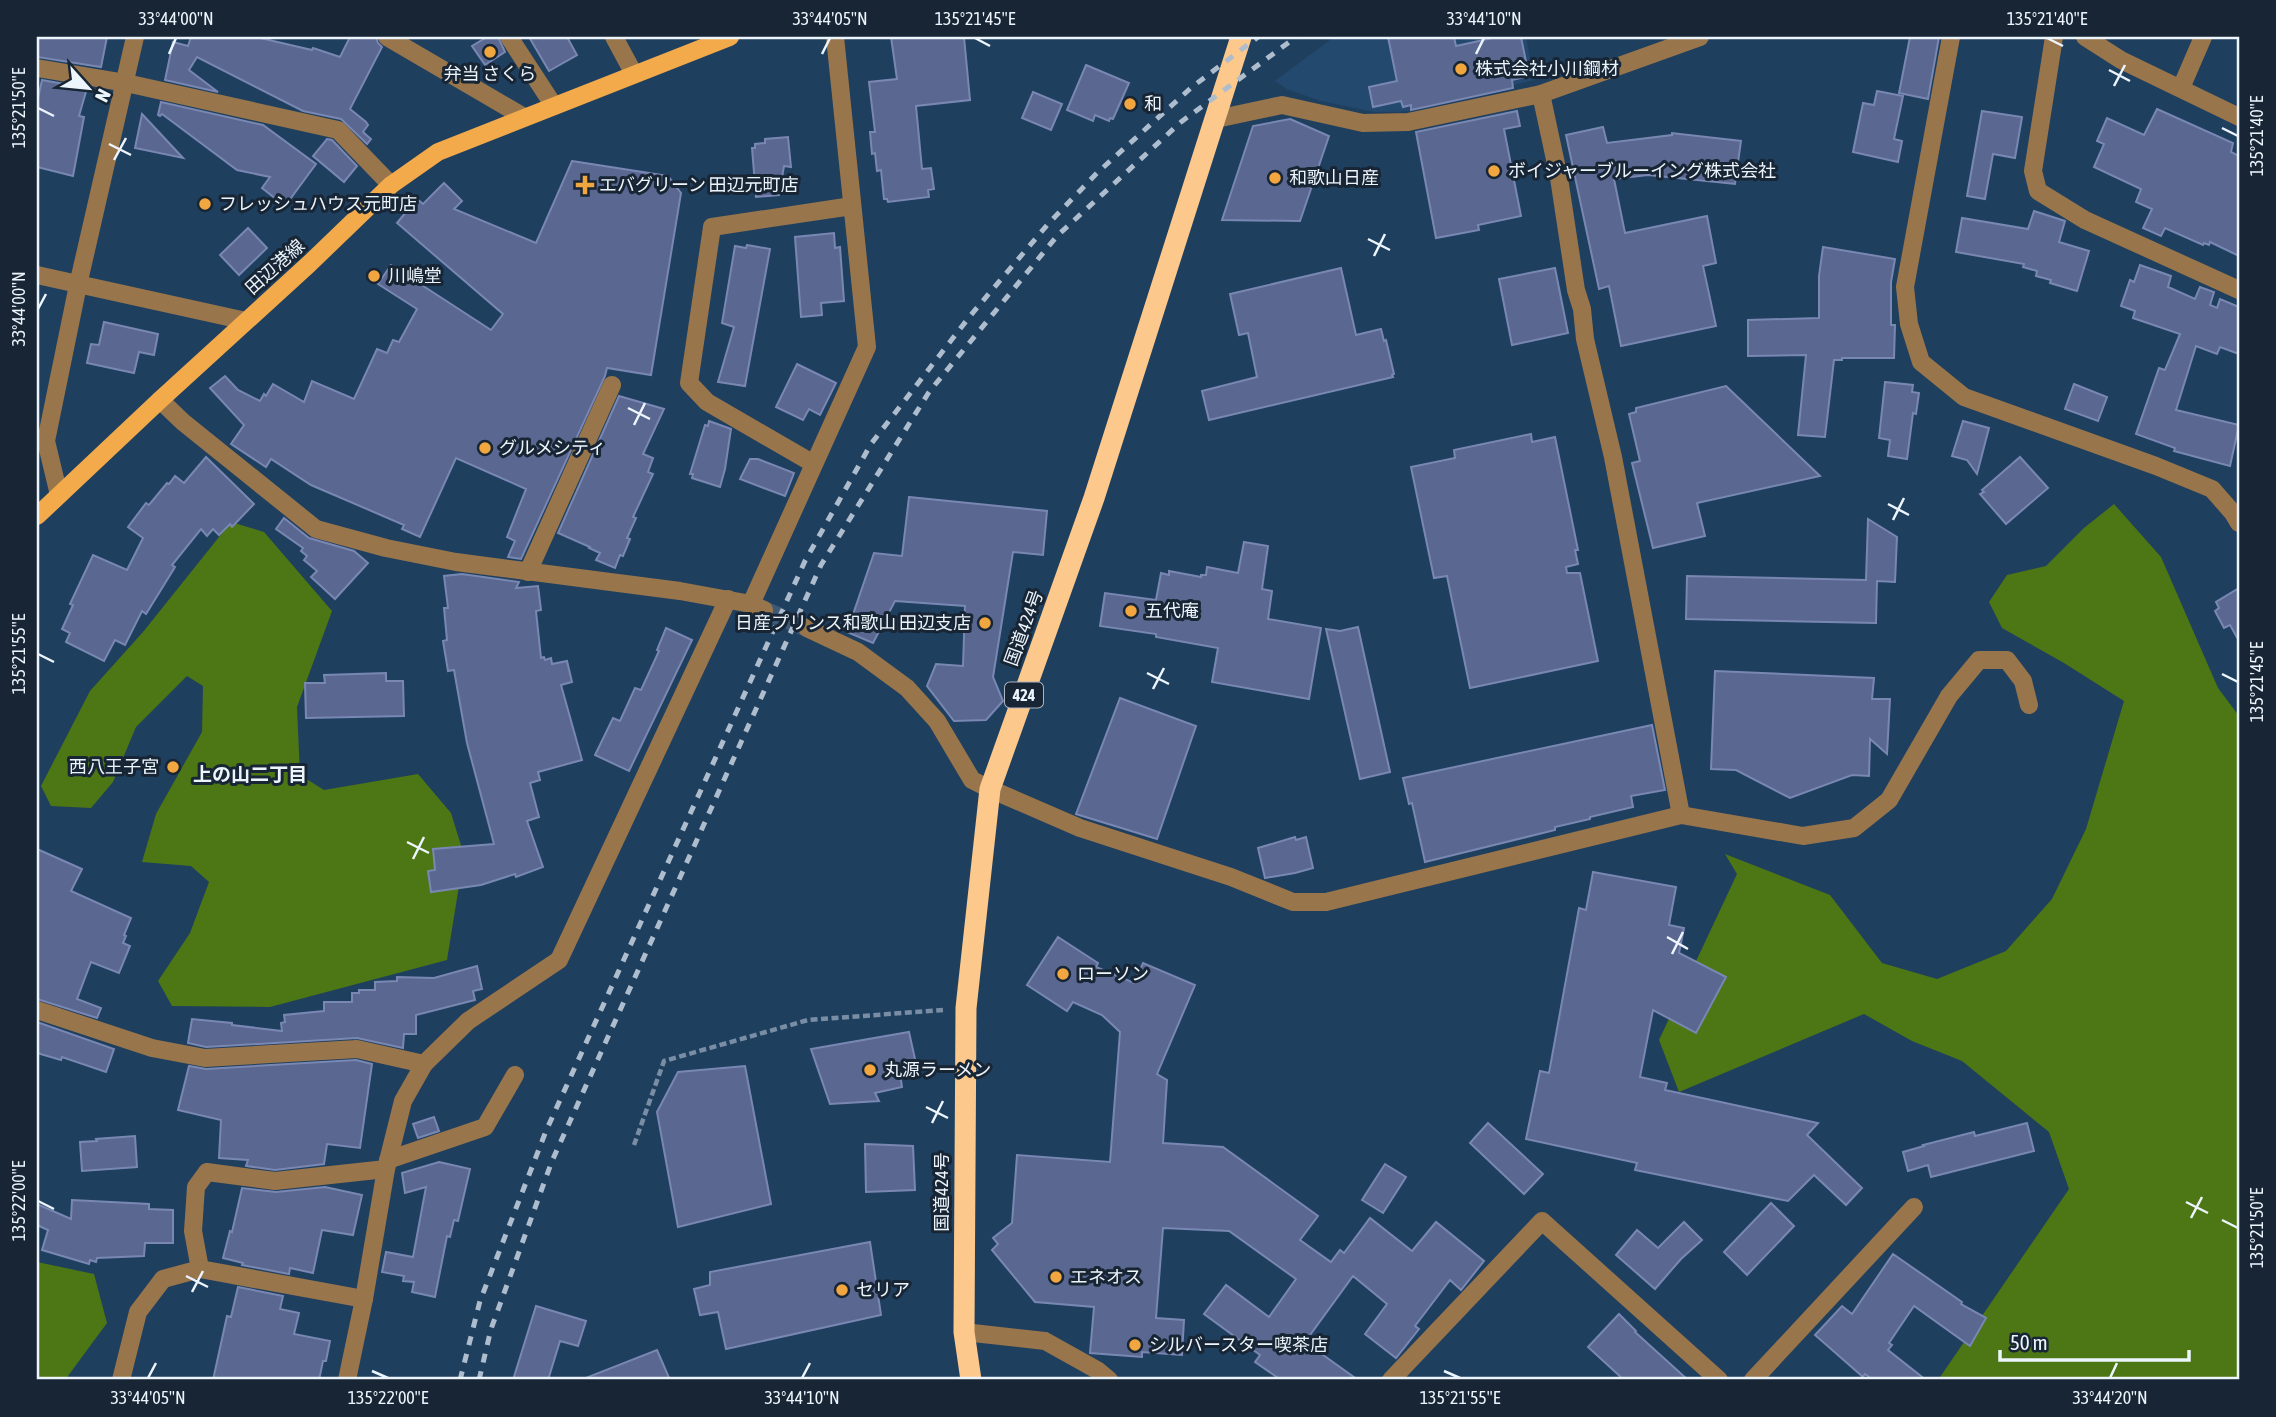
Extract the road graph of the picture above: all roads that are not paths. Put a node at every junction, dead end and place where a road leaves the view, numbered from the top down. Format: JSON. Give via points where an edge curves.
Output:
{"nodes":[{"id":1,"x":135,"y":37,"type":"edge"},
{"id":2,"x":387,"y":37,"type":"edge"},
{"id":3,"x":509,"y":37,"type":"edge"},
{"id":4,"x":614,"y":37,"type":"edge"},
{"id":5,"x":835,"y":37,"type":"edge"},
{"id":6,"x":1241,"y":37,"type":"edge"},
{"id":7,"x":1700,"y":37,"type":"edge"},
{"id":8,"x":1951,"y":37,"type":"edge"},
{"id":9,"x":2054,"y":37,"type":"edge"},
{"id":10,"x":2085,"y":37,"type":"edge"},
{"id":11,"x":2203,"y":37,"type":"edge"},
{"id":12,"x":722,"y":38,"type":"edge"},
{"id":13,"x":37,"y":68,"type":"edge"},
{"id":14,"x":634,"y":74,"type":"junction"},
{"id":15,"x":126,"y":83,"type":"junction"},
{"id":16,"x":2181,"y":89,"type":"junction"},
{"id":17,"x":1541,"y":94,"type":"junction"},
{"id":18,"x":554,"y":106,"type":"junction"},
{"id":19,"x":524,"y":117,"type":"junction"},
{"id":20,"x":2239,"y":117,"type":"edge"},
{"id":21,"x":1216,"y":120,"type":"junction"},
{"id":22,"x":391,"y":185,"type":"junction"},
{"id":23,"x":852,"y":206,"type":"junction"},
{"id":24,"x":37,"y":275,"type":"edge"},
{"id":25,"x":78,"y":285,"type":"junction"},
{"id":26,"x":2239,"y":290,"type":"edge"},
{"id":27,"x":246,"y":321,"type":"junction"},
{"id":28,"x":612,"y":385,"type":"dead end"},
{"id":29,"x":160,"y":400,"type":"junction"},
{"id":30,"x":814,"y":464,"type":"junction"},
{"id":31,"x":59,"y":495,"type":"junction"},
{"id":32,"x":38,"y":514,"type":"edge"},
{"id":33,"x":2239,"y":523,"type":"edge"},
{"id":34,"x":528,"y":572,"type":"junction"},
{"id":35,"x":728,"y":599,"type":"junction"},
{"id":36,"x":807,"y":628,"type":"tunnel mouth"},
{"id":37,"x":2029,"y":705,"type":"dead end"},
{"id":38,"x":990,"y":789,"type":"junction"},
{"id":39,"x":1681,"y":815,"type":"junction"},
{"id":40,"x":37,"y":1010,"type":"edge"},
{"id":41,"x":424,"y":1064,"type":"junction"},
{"id":42,"x":515,"y":1075,"type":"dead end"},
{"id":43,"x":387,"y":1165,"type":"junction"},
{"id":44,"x":1914,"y":1207,"type":"dead end"},
{"id":45,"x":200,"y":1269,"type":"junction"},
{"id":46,"x":364,"y":1299,"type":"junction"},
{"id":47,"x":964,"y":1332,"type":"junction"},
{"id":48,"x":121,"y":1380,"type":"edge"},
{"id":49,"x":347,"y":1380,"type":"edge"},
{"id":50,"x":971,"y":1380,"type":"edge"},
{"id":51,"x":1109,"y":1380,"type":"edge"},
{"id":52,"x":1391,"y":1380,"type":"edge"},
{"id":53,"x":1719,"y":1380,"type":"edge"},
{"id":54,"x":1752,"y":1380,"type":"edge"}],
"edges":[{"from":1,"to":15,"type":"street"},
{"from":2,"to":19,"type":"street"},
{"from":3,"to":18,"type":"street"},
{"from":4,"to":14,"type":"street"},
{"from":5,"to":23,"type":"street"},
{"from":6,"to":21,"type":"highway","name":"国道424号","number":"424"},
{"from":7,"to":17,"type":"street"},
{"from":8,"to":33,"type":"street","via":[[1905,287],[1909,324],[1922,362],[1964,397],[2211,489]]},
{"from":9,"to":26,"type":"street","via":[[2033,171],[2038,191],[2085,220]]},
{"from":10,"to":16,"type":"street","via":[[2121,61]]},
{"from":11,"to":16,"type":"street"},
{"from":12,"to":14,"type":"main road","name":"田辺港線"},
{"from":13,"to":15,"type":"street"},
{"from":14,"to":18,"type":"main road","name":"田辺港線"},
{"from":15,"to":22,"type":"street","via":[[338,130]]},
{"from":15,"to":25,"type":"street"},
{"from":16,"to":20,"type":"street"},
{"from":17,"to":21,"type":"street","via":[[1408,122],[1363,123],[1282,105]]},
{"from":17,"to":39,"type":"street","via":[[1585,339],[1613,457]]},
{"from":18,"to":19,"type":"main road","name":"田辺港線"},
{"from":19,"to":22,"type":"main road","name":"田辺港線","via":[[438,152]]},
{"from":21,"to":38,"type":"highway","name":"国道424号","number":"424","via":[[1094,498]]},
{"from":22,"to":27,"type":"main road","name":"田辺港線"},
{"from":23,"to":30,"type":"street","via":[[867,347]]},
{"from":23,"to":30,"type":"street","via":[[712,228],[689,383],[707,402]]},
{"from":24,"to":25,"type":"street"},
{"from":25,"to":27,"type":"street"},
{"from":25,"to":31,"type":"street","via":[[46,441]]},
{"from":27,"to":29,"type":"main road","name":"田辺港線"},
{"from":28,"to":34,"type":"street"},
{"from":29,"to":31,"type":"main road","name":"田辺港線"},
{"from":29,"to":34,"type":"street","via":[[316,529],[386,548]]},
{"from":30,"to":35,"type":"street","via":[[757,607]]},
{"from":31,"to":32,"type":"main road","name":"田辺港線"},
{"from":34,"to":35,"type":"street"},
{"from":35,"to":41,"type":"street","via":[[559,960],[468,1021]]},
{"from":36,"to":38,"type":"street","via":[[858,652],[907,688],[937,721],[972,780]]},
{"from":37,"to":39,"type":"street","via":[[2023,681],[2007,660],[1979,660],[1949,696],[1889,800],[1854,828],[1803,836]]},
{"from":38,"to":39,"type":"street","via":[[1080,828],[1293,902],[1326,902]]},
{"from":38,"to":47,"type":"highway","name":"国道424号","number":"424","via":[[966,1008]]},
{"from":40,"to":41,"type":"street","via":[[152,1048],[205,1058],[357,1049]]},
{"from":41,"to":43,"type":"street","via":[[403,1101]]},
{"from":42,"to":43,"type":"street","via":[[485,1127]]},
{"from":43,"to":45,"type":"street","via":[[275,1181],[207,1172],[196,1187],[193,1231]]},
{"from":43,"to":46,"type":"street"},
{"from":44,"to":54,"type":"street"},
{"from":45,"to":46,"type":"street"},
{"from":45,"to":48,"type":"street","via":[[163,1279],[138,1312]]},
{"from":46,"to":49,"type":"street"},
{"from":47,"to":50,"type":"highway","name":"国道424号","number":"424"},
{"from":47,"to":51,"type":"street","via":[[1045,1341]]},
{"from":52,"to":53,"type":"street","via":[[1542,1221]]}]}
